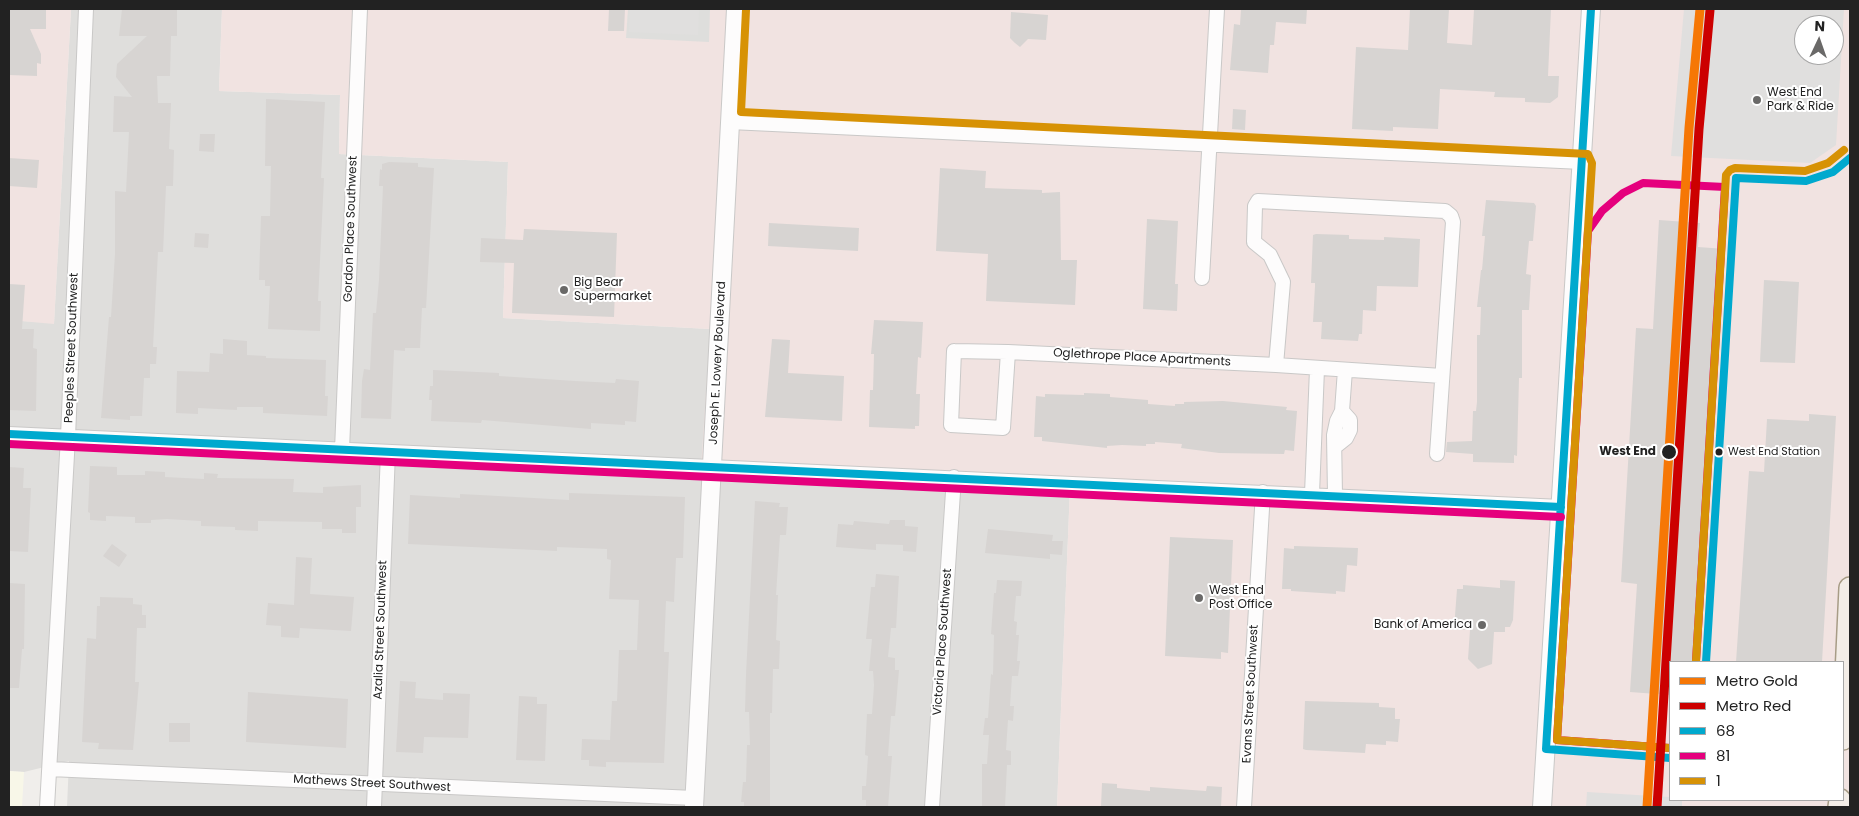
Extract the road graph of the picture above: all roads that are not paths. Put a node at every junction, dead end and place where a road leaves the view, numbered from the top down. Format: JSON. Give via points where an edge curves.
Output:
{"nodes":[{"id":1,"x":86,"y":9,"type":"edge"},
{"id":2,"x":360,"y":9,"type":"edge"},
{"id":3,"x":736,"y":9,"type":"edge"},
{"id":4,"x":1217,"y":9,"type":"edge"},
{"id":5,"x":1591,"y":9,"type":"edge"},
{"id":6,"x":730,"y":122,"type":"junction"},
{"id":7,"x":1210,"y":146,"type":"junction"},
{"id":8,"x":1582,"y":162,"type":"junction"},
{"id":9,"x":1202,"y":278,"type":"dead end"},
{"id":10,"x":1008,"y":352,"type":"junction"},
{"id":11,"x":1276,"y":365,"type":"junction"},
{"id":12,"x":1318,"y":369,"type":"junction"},
{"id":13,"x":1345,"y":370,"type":"junction"},
{"id":14,"x":1442,"y":376,"type":"junction"},
{"id":15,"x":9,"y":434,"type":"edge"},
{"id":16,"x":68,"y":437,"type":"junction"},
{"id":17,"x":342,"y":450,"type":"junction"},
{"id":18,"x":388,"y":452,"type":"junction"},
{"id":19,"x":1437,"y":454,"type":"dead end"},
{"id":20,"x":713,"y":466,"type":"junction"},
{"id":21,"x":954,"y":477,"type":"junction"},
{"id":22,"x":1263,"y":492,"type":"junction"},
{"id":23,"x":1312,"y":494,"type":"junction"},
{"id":24,"x":1335,"y":495,"type":"junction"},
{"id":25,"x":1561,"y":506,"type":"junction"},
{"id":26,"x":1850,"y":588,"type":"edge"},
{"id":27,"x":1844,"y":717,"type":"edge"},
{"id":28,"x":50,"y":769,"type":"junction"},
{"id":29,"x":375,"y":784,"type":"junction"},
{"id":30,"x":694,"y":803,"type":"edge"},
{"id":31,"x":47,"y":807,"type":"edge"},
{"id":32,"x":374,"y":807,"type":"edge"},
{"id":33,"x":932,"y":807,"type":"edge"},
{"id":34,"x":1244,"y":807,"type":"edge"},
{"id":35,"x":1542,"y":807,"type":"edge"}],
"edges":[{"from":1,"to":16,"type":"street","name":"Peeples Street Southwest"},
{"from":2,"to":17,"type":"street","name":"Gordon Place Southwest"},
{"from":3,"to":6,"type":"street","name":"Joseph E. Lowery Boulevard"},
{"from":4,"to":7,"type":"street"},
{"from":5,"to":8,"type":"street"},
{"from":6,"to":7,"type":"street"},
{"from":6,"to":20,"type":"street","name":"Joseph E. Lowery Boulevard"},
{"from":7,"to":8,"type":"street"},
{"from":7,"to":9,"type":"street"},
{"from":8,"to":25,"type":"street"},
{"from":10,"to":10,"type":"street","name":"Oglethrope Place Apartments","via":[[954,351],[951,425],[1003,428]]},
{"from":10,"to":11,"type":"street","name":"Oglethrope Place Apartments"},
{"from":11,"to":12,"type":"street","name":"Oglethrope Place Apartments"},
{"from":11,"to":14,"type":"street","via":[[1283,282],[1270,255],[1254,242],[1258,200],[1444,211],[1451,216]]},
{"from":12,"to":13,"type":"street","name":"Oglethrope Place Apartments"},
{"from":12,"to":23,"type":"street"},
{"from":13,"to":14,"type":"street","name":"Oglethrope Place Apartments"},
{"from":13,"to":24,"type":"street","via":[[1342,411],[1350,420],[1350,430],[1336,446]]},
{"from":14,"to":19,"type":"street"},
{"from":15,"to":16,"type":"street"},
{"from":16,"to":17,"type":"street"},
{"from":16,"to":28,"type":"street","name":"Peeples Street Southwest"},
{"from":17,"to":18,"type":"street"},
{"from":18,"to":20,"type":"street"},
{"from":18,"to":29,"type":"street","name":"Azalia Street Southwest"},
{"from":20,"to":21,"type":"street"},
{"from":20,"to":30,"type":"street","name":"Joseph E. Lowery Boulevard"},
{"from":21,"to":22,"type":"street"},
{"from":21,"to":33,"type":"street","name":"Victoria Place Southwest"},
{"from":22,"to":23,"type":"street"},
{"from":22,"to":34,"type":"street","name":"Evans Street Southwest"},
{"from":23,"to":24,"type":"street"},
{"from":24,"to":25,"type":"street"},
{"from":25,"to":35,"type":"street"},
{"from":26,"to":27,"type":"main road"},
{"from":28,"to":29,"type":"street","name":"Mathews Street Southwest"},
{"from":28,"to":31,"type":"street","name":"Peeples Street Southwest"},
{"from":29,"to":30,"type":"street","name":"Mathews Street Southwest"},
{"from":29,"to":32,"type":"street","name":"Azalia Street Southwest"}]}
